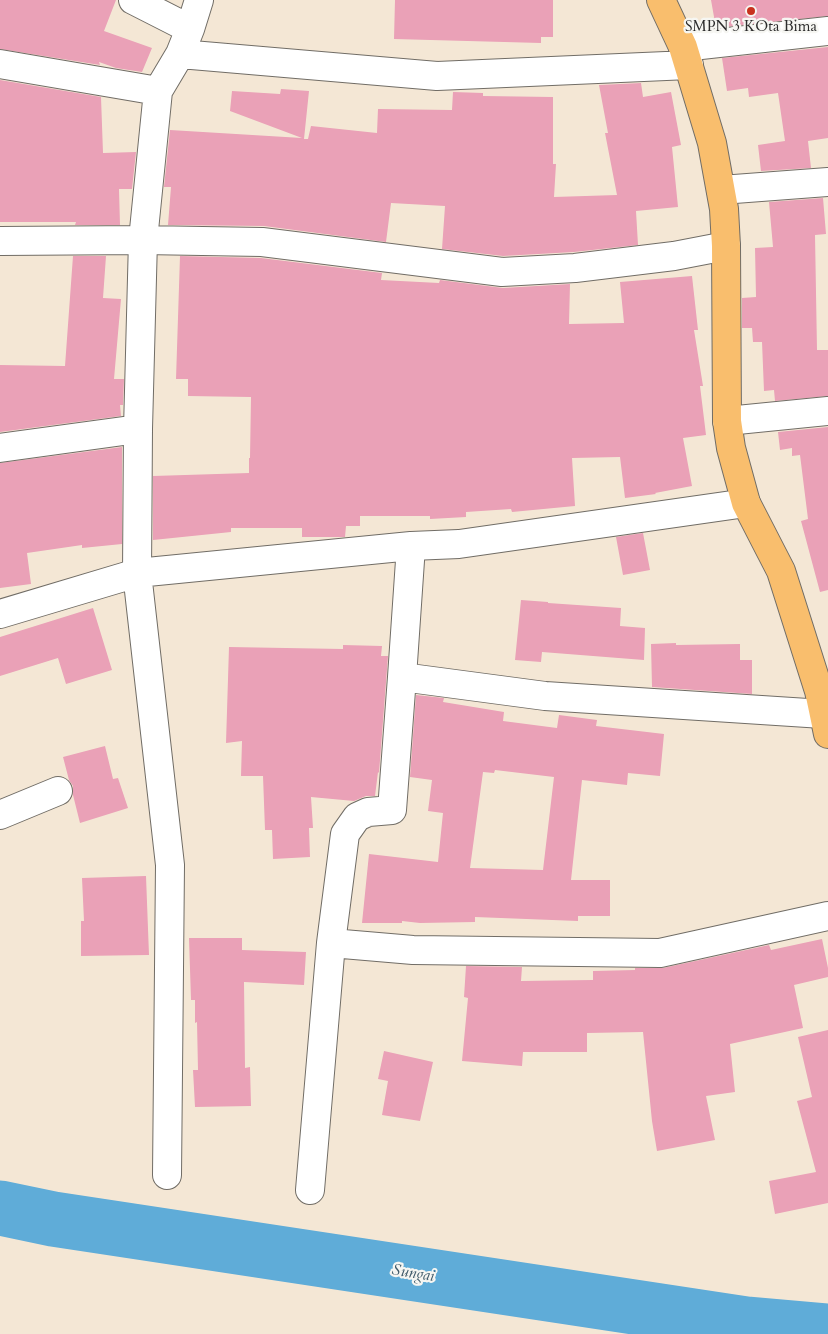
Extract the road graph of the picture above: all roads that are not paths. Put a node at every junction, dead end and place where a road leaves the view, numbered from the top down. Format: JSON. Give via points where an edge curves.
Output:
{"nodes":[{"id":1,"x":132,"y":0,"type":"edge"},
{"id":2,"x":199,"y":0,"type":"edge"},
{"id":3,"x":662,"y":0,"type":"edge"},
{"id":4,"x":190,"y":28,"type":"junction"},
{"id":5,"x":828,"y":30,"type":"edge"},
{"id":6,"x":180,"y":54,"type":"junction"},
{"id":7,"x":686,"y":56,"type":"junction"},
{"id":8,"x":0,"y":64,"type":"edge"},
{"id":9,"x":158,"y":91,"type":"junction"},
{"id":10,"x":828,"y":182,"type":"edge"},
{"id":11,"x":721,"y":190,"type":"junction"},
{"id":12,"x":143,"y":240,"type":"junction"},
{"id":13,"x":0,"y":241,"type":"edge"},
{"id":14,"x":726,"y":246,"type":"junction"},
{"id":15,"x":828,"y":411,"type":"edge"},
{"id":16,"x":727,"y":421,"type":"junction"},
{"id":17,"x":138,"y":429,"type":"junction"},
{"id":18,"x":0,"y":448,"type":"edge"},
{"id":19,"x":746,"y":503,"type":"junction"},
{"id":20,"x":411,"y":546,"type":"junction"},
{"id":21,"x":137,"y":573,"type":"junction"},
{"id":22,"x":0,"y":614,"type":"edge"},
{"id":23,"x":402,"y":676,"type":"junction"},
{"id":24,"x":825,"y":707,"type":"edge"},
{"id":25,"x":58,"y":791,"type":"dead end"},
{"id":26,"x":0,"y":815,"type":"edge"},
{"id":27,"x":828,"y":916,"type":"edge"},
{"id":28,"x":331,"y":943,"type":"junction"},
{"id":29,"x":168,"y":1175,"type":"dead end"},
{"id":30,"x":310,"y":1190,"type":"dead end"}],
"edges":[{"from":1,"to":4,"type":"street"},
{"from":2,"to":4,"type":"street"},
{"from":3,"to":7,"type":"highway"},
{"from":4,"to":6,"type":"street"},
{"from":5,"to":7,"type":"street"},
{"from":6,"to":7,"type":"street","via":[[437,76]]},
{"from":6,"to":9,"type":"street"},
{"from":7,"to":11,"type":"highway","via":[[712,143]]},
{"from":8,"to":9,"type":"street"},
{"from":9,"to":12,"type":"street"},
{"from":10,"to":11,"type":"street"},
{"from":11,"to":14,"type":"highway"},
{"from":12,"to":13,"type":"street"},
{"from":12,"to":14,"type":"street","via":[[262,242],[502,272],[584,267]]},
{"from":12,"to":17,"type":"street"},
{"from":14,"to":16,"type":"highway"},
{"from":15,"to":16,"type":"street"},
{"from":16,"to":19,"type":"highway"},
{"from":17,"to":18,"type":"street"},
{"from":17,"to":21,"type":"street"},
{"from":19,"to":20,"type":"street","via":[[459,544]]},
{"from":19,"to":24,"type":"highway","via":[[781,571]]},
{"from":20,"to":21,"type":"street"},
{"from":20,"to":23,"type":"street"},
{"from":21,"to":22,"type":"street"},
{"from":21,"to":29,"type":"street","via":[[170,864]]},
{"from":23,"to":24,"type":"street","via":[[545,696]]},
{"from":23,"to":28,"type":"street","via":[[392,810],[368,812],[357,817],[345,834]]},
{"from":25,"to":26,"type":"street"},
{"from":27,"to":28,"type":"street","via":[[660,953],[413,950]]},
{"from":28,"to":30,"type":"street"}]}
